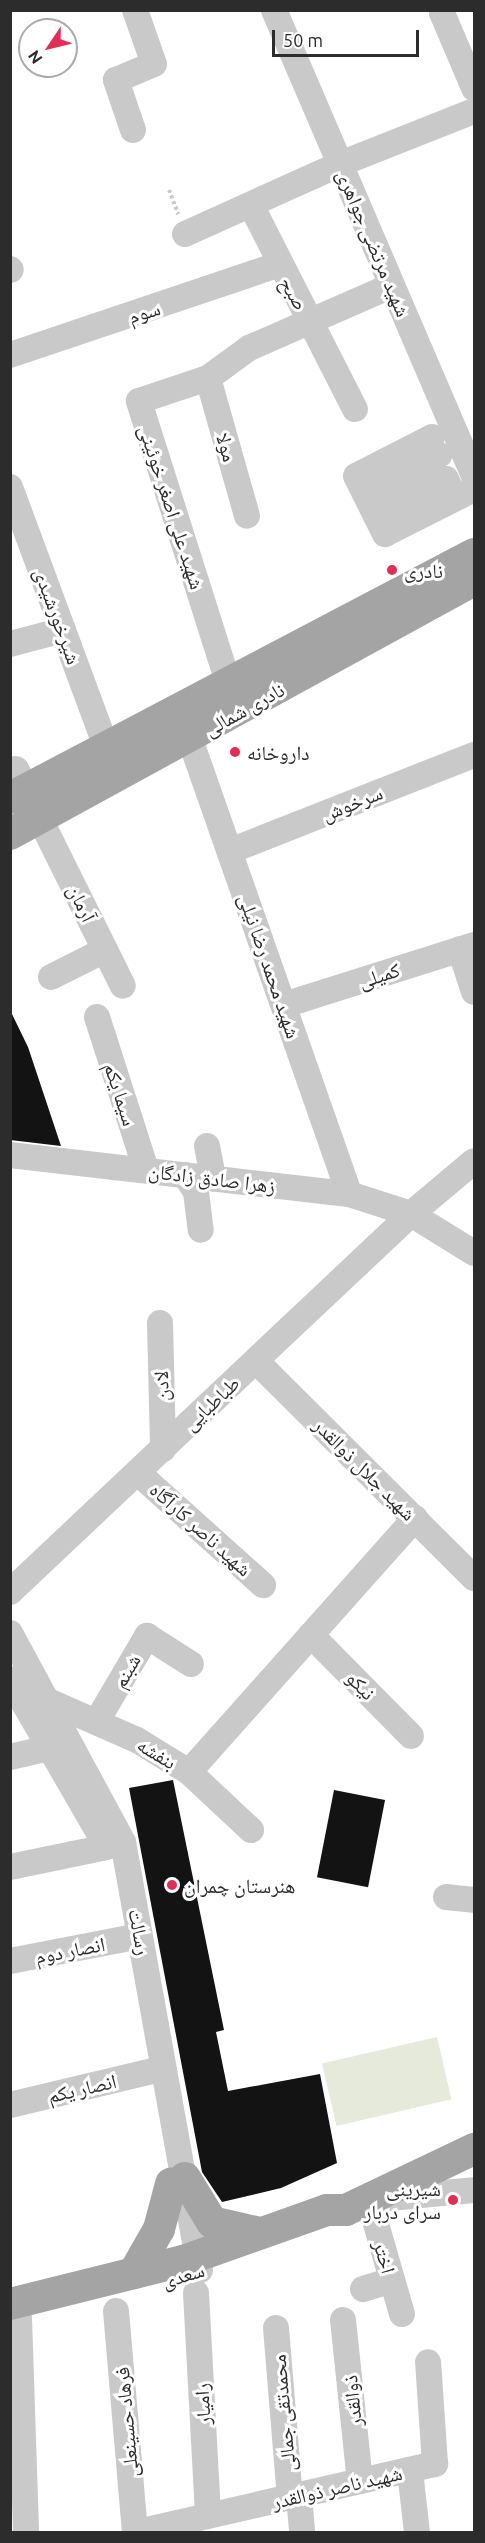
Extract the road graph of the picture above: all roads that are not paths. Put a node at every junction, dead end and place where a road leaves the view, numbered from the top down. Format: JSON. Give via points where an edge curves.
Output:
{"nodes":[{"id":1,"x":135,"y":10,"type":"edge"},
{"id":2,"x":274,"y":10,"type":"edge"},
{"id":3,"x":442,"y":13,"type":"dead end"},
{"id":4,"x":474,"y":88,"type":"edge"},
{"id":5,"x":474,"y":111,"type":"edge"},
{"id":6,"x":133,"y":130,"type":"dead end"},
{"id":7,"x":340,"y":164,"type":"junction"},
{"id":8,"x":251,"y":205,"type":"junction"},
{"id":9,"x":185,"y":234,"type":"dead end"},
{"id":10,"x":277,"y":265,"type":"junction"},
{"id":11,"x":391,"y":286,"type":"junction"},
{"id":12,"x":311,"y":321,"type":"junction"},
{"id":13,"x":10,"y":355,"type":"edge"},
{"id":14,"x":208,"y":378,"type":"junction"},
{"id":15,"x":356,"y":409,"type":"dead end"},
{"id":16,"x":435,"y":446,"type":"dead end"},
{"id":17,"x":474,"y":476,"type":"edge"},
{"id":18,"x":10,"y":487,"type":"edge"},
{"id":19,"x":465,"y":494,"type":"edge"},
{"id":20,"x":247,"y":516,"type":"dead end"},
{"id":21,"x":474,"y":554,"type":"edge"},
{"id":22,"x":474,"y":579,"type":"edge"},
{"id":23,"x":63,"y":630,"type":"junction"},
{"id":24,"x":10,"y":644,"type":"edge"},
{"id":25,"x":228,"y":682,"type":"junction"},
{"id":26,"x":190,"y":739,"type":"junction"},
{"id":27,"x":106,"y":746,"type":"junction"},
{"id":28,"x":474,"y":754,"type":"edge"},
{"id":29,"x":18,"y":785,"type":"edge"},
{"id":30,"x":40,"y":819,"type":"junction"},
{"id":31,"x":10,"y":834,"type":"edge"},
{"id":32,"x":230,"y":851,"type":"junction"},
{"id":33,"x":467,"y":947,"type":"edge"},
{"id":34,"x":105,"y":950,"type":"junction"},
{"id":35,"x":51,"y":977,"type":"dead end"},
{"id":36,"x":123,"y":986,"type":"dead end"},
{"id":37,"x":474,"y":992,"type":"edge"},
{"id":38,"x":284,"y":1005,"type":"junction"},
{"id":39,"x":97,"y":1017,"type":"dead end"},
{"id":40,"x":207,"y":1146,"type":"dead end"},
{"id":41,"x":10,"y":1155,"type":"edge"},
{"id":42,"x":474,"y":1161,"type":"edge"},
{"id":43,"x":146,"y":1170,"type":"junction"},
{"id":44,"x":185,"y":1175,"type":"junction"},
{"id":45,"x":213,"y":1178,"type":"junction"},
{"id":46,"x":350,"y":1194,"type":"junction"},
{"id":47,"x":411,"y":1214,"type":"junction"},
{"id":48,"x":201,"y":1230,"type":"dead end"},
{"id":49,"x":474,"y":1253,"type":"edge"},
{"id":50,"x":159,"y":1323,"type":"dead end"},
{"id":51,"x":256,"y":1360,"type":"junction"},
{"id":52,"x":163,"y":1449,"type":"junction"},
{"id":53,"x":138,"y":1473,"type":"junction"},
{"id":54,"x":415,"y":1518,"type":"junction"},
{"id":55,"x":474,"y":1578,"type":"edge"},
{"id":56,"x":263,"y":1585,"type":"dead end"},
{"id":57,"x":10,"y":1592,"type":"edge"},
{"id":58,"x":10,"y":1633,"type":"edge"},
{"id":59,"x":311,"y":1635,"type":"junction"},
{"id":60,"x":191,"y":1664,"type":"dead end"},
{"id":61,"x":10,"y":1679,"type":"edge"},
{"id":62,"x":48,"y":1701,"type":"junction"},
{"id":63,"x":97,"y":1721,"type":"junction"},
{"id":64,"x":411,"y":1736,"type":"dead end"},
{"id":65,"x":49,"y":1749,"type":"junction"},
{"id":66,"x":10,"y":1756,"type":"edge"},
{"id":67,"x":189,"y":1772,"type":"junction"},
{"id":68,"x":250,"y":1830,"type":"dead end"},
{"id":69,"x":107,"y":1847,"type":"junction"},
{"id":70,"x":10,"y":1867,"type":"edge"},
{"id":71,"x":447,"y":1897,"type":"dead end"},
{"id":72,"x":474,"y":1900,"type":"edge"},
{"id":73,"x":129,"y":1938,"type":"junction"},
{"id":74,"x":10,"y":1961,"type":"edge"},
{"id":75,"x":153,"y":2071,"type":"junction"},
{"id":76,"x":10,"y":2105,"type":"edge"},
{"id":77,"x":474,"y":2149,"type":"edge"},
{"id":78,"x":178,"y":2181,"type":"junction"},
{"id":79,"x":474,"y":2190,"type":"edge"},
{"id":80,"x":357,"y":2205,"type":"junction"},
{"id":81,"x":264,"y":2234,"type":"junction"},
{"id":82,"x":192,"y":2271,"type":"junction"},
{"id":83,"x":134,"y":2273,"type":"junction"},
{"id":84,"x":392,"y":2280,"type":"junction"},
{"id":85,"x":363,"y":2289,"type":"dead end"},
{"id":86,"x":116,"y":2311,"type":"dead end"},
{"id":87,"x":402,"y":2313,"type":"dead end"},
{"id":88,"x":13,"y":2314,"type":"edge"},
{"id":89,"x":343,"y":2320,"type":"dead end"},
{"id":90,"x":276,"y":2328,"type":"dead end"},
{"id":91,"x":428,"y":2362,"type":"dead end"},
{"id":92,"x":410,"y":2471,"type":"junction"},
{"id":93,"x":360,"y":2481,"type":"junction"},
{"id":94,"x":294,"y":2497,"type":"junction"},
{"id":95,"x":208,"y":2516,"type":"junction"},
{"id":96,"x":180,"y":2528,"type":"edge"},
{"id":97,"x":26,"y":2532,"type":"edge"},
{"id":98,"x":137,"y":2532,"type":"edge"},
{"id":99,"x":302,"y":2532,"type":"edge"},
{"id":100,"x":417,"y":2532,"type":"edge"}],
"edges":[{"from":1,"to":6,"type":"street","via":[[154,64],[116,80]]},
{"from":2,"to":7,"type":"street","name":"شهید مرتضی جواهری"},
{"from":3,"to":4,"type":"street"},
{"from":5,"to":7,"type":"street"},
{"from":7,"to":8,"type":"street"},
{"from":7,"to":11,"type":"street","name":"شهید مرتضی جواهری"},
{"from":8,"to":9,"type":"street"},
{"from":8,"to":10,"type":"street","name":"صبح"},
{"from":10,"to":12,"type":"street","name":"صبح"},
{"from":10,"to":13,"type":"street","name":"سوم"},
{"from":11,"to":12,"type":"street"},
{"from":11,"to":17,"type":"street","name":"شهید مرتضی جواهری"},
{"from":12,"to":14,"type":"street","via":[[249,348]]},
{"from":12,"to":15,"type":"street","name":"صبح"},
{"from":14,"to":20,"type":"street","name":"مولا"},
{"from":14,"to":25,"type":"street","name":"شهید علی اصغر خوئینی","via":[[138,402]]},
{"from":16,"to":19,"type":"street","via":[[356,476],[385,534]]},
{"from":18,"to":23,"type":"street","name":"شیرخورشیدی"},
{"from":21,"to":25,"type":"main road","name":"نادری شمالی"},
{"from":22,"to":26,"type":"main road","name":"نادری شمالی"},
{"from":23,"to":24,"type":"street"},
{"from":23,"to":27,"type":"street","name":"شیرخورشیدی"},
{"from":25,"to":27,"type":"main road","name":"نادری شمالی"},
{"from":26,"to":30,"type":"main road","name":"نادری شمالی"},
{"from":26,"to":32,"type":"street","name":"شهید محمد رضا نیلی"},
{"from":27,"to":29,"type":"main road","name":"نادری شمالی"},
{"from":28,"to":32,"type":"street","name":"سرخوش"},
{"from":30,"to":31,"type":"main road","name":"نادری شمالی"},
{"from":30,"to":34,"type":"street","name":"آرمان"},
{"from":32,"to":38,"type":"street","name":"شهید محمد رضا نیلی"},
{"from":33,"to":37,"type":"street"},
{"from":33,"to":38,"type":"street","name":"کمیلی"},
{"from":34,"to":35,"type":"street"},
{"from":34,"to":36,"type":"street","name":"آرمان"},
{"from":38,"to":46,"type":"street","name":"شهید محمد رضا نیلی"},
{"from":39,"to":43,"type":"street","name":"سیما یکم"},
{"from":40,"to":45,"type":"street"},
{"from":41,"to":43,"type":"street","name":"زهرا صادق زادگان"},
{"from":42,"to":47,"type":"street","name":"طباطبایی"},
{"from":43,"to":44,"type":"street","name":"زهرا صادق زادگان"},
{"from":44,"to":45,"type":"street","name":"زهرا صادق زادگان"},
{"from":44,"to":48,"type":"street","via":[[196,1192]]},
{"from":45,"to":46,"type":"street","name":"زهرا صادق زادگان"},
{"from":46,"to":47,"type":"street","name":"زهرا صادق زادگان"},
{"from":47,"to":49,"type":"street","name":"زهرا صادق زادگان"},
{"from":47,"to":51,"type":"street","name":"طباطبایی"},
{"from":50,"to":52,"type":"street","name":"لادن"},
{"from":51,"to":52,"type":"street","name":"طباطبایی"},
{"from":51,"to":54,"type":"street","name":"شهید جلال ذوالقدر"},
{"from":52,"to":53,"type":"street","name":"طباطبایی"},
{"from":53,"to":56,"type":"street","name":"شهید ناصر کارآگاه"},
{"from":53,"to":57,"type":"street","name":"طباطبایی"},
{"from":54,"to":55,"type":"street","name":"شهید جلال ذوالقدر"},
{"from":54,"to":59,"type":"street"},
{"from":58,"to":62,"type":"street","name":"رسالت"},
{"from":59,"to":64,"type":"street","name":"نیکو"},
{"from":59,"to":67,"type":"street"},
{"from":60,"to":63,"type":"street","name":"شبنم","via":[[147,1636]]},
{"from":61,"to":65,"type":"street","name":"رسالت"},
{"from":62,"to":63,"type":"street","name":"بنفشه"},
{"from":62,"to":78,"type":"street","name":"رسالت","via":[[123,1842]]},
{"from":63,"to":67,"type":"street","name":"بنفشه"},
{"from":65,"to":66,"type":"street"},
{"from":65,"to":69,"type":"street","name":"رسالت"},
{"from":67,"to":68,"type":"street","name":"بنفشه"},
{"from":69,"to":70,"type":"street"},
{"from":69,"to":73,"type":"street","name":"رسالت"},
{"from":71,"to":72,"type":"street"},
{"from":73,"to":74,"type":"street","name":"انصار دوم"},
{"from":73,"to":75,"type":"street","name":"رسالت"},
{"from":75,"to":76,"type":"street","name":"انصار یکم"},
{"from":75,"to":78,"type":"street","name":"رسالت"},
{"from":77,"to":80,"type":"main road","name":"سعدی"},
{"from":78,"to":81,"type":"main road","via":[[212,2222]]},
{"from":78,"to":82,"type":"street","name":"رسالت"},
{"from":78,"to":83,"type":"main road","via":[[159,2229]]},
{"from":79,"to":80,"type":"street"},
{"from":80,"to":81,"type":"main road","name":"سعدی","via":[[327,2211]]},
{"from":80,"to":82,"type":"main road","name":"سعدی","via":[[333,2223]]},
{"from":80,"to":84,"type":"street","name":"اختر"},
{"from":81,"to":82,"type":"main road","name":"سعدی"},
{"from":82,"to":83,"type":"main road","name":"سعدی"},
{"from":82,"to":88,"type":"main road","name":"سعدی"},
{"from":82,"to":95,"type":"street","name":"رامیار"},
{"from":83,"to":88,"type":"main road","name":"سعدی"},
{"from":84,"to":85,"type":"street"},
{"from":84,"to":87,"type":"street","name":"اختر"},
{"from":86,"to":98,"type":"street","name":"فرهاد حسینعلی"},
{"from":88,"to":97,"type":"street"},
{"from":89,"to":93,"type":"street","name":"ذوالقدر"},
{"from":90,"to":94,"type":"street","name":"محمدتقی جمالی"},
{"from":91,"to":92,"type":"street","name":"شهید ناصر ذوالقدر","via":[[435,2464]]},
{"from":92,"to":93,"type":"street","name":"شهید ناصر ذوالقدر"},
{"from":92,"to":100,"type":"street"},
{"from":93,"to":94,"type":"street","name":"شهید ناصر ذوالقدر"},
{"from":94,"to":95,"type":"street","name":"شهید ناصر ذوالقدر"},
{"from":94,"to":99,"type":"street","name":"محمدتقی جمالی"},
{"from":95,"to":96,"type":"street","name":"شهید ناصر ذوالقدر"},
{"from":96,"to":98,"type":"street","name":"شهید ناصر ذوالقدر"}]}
